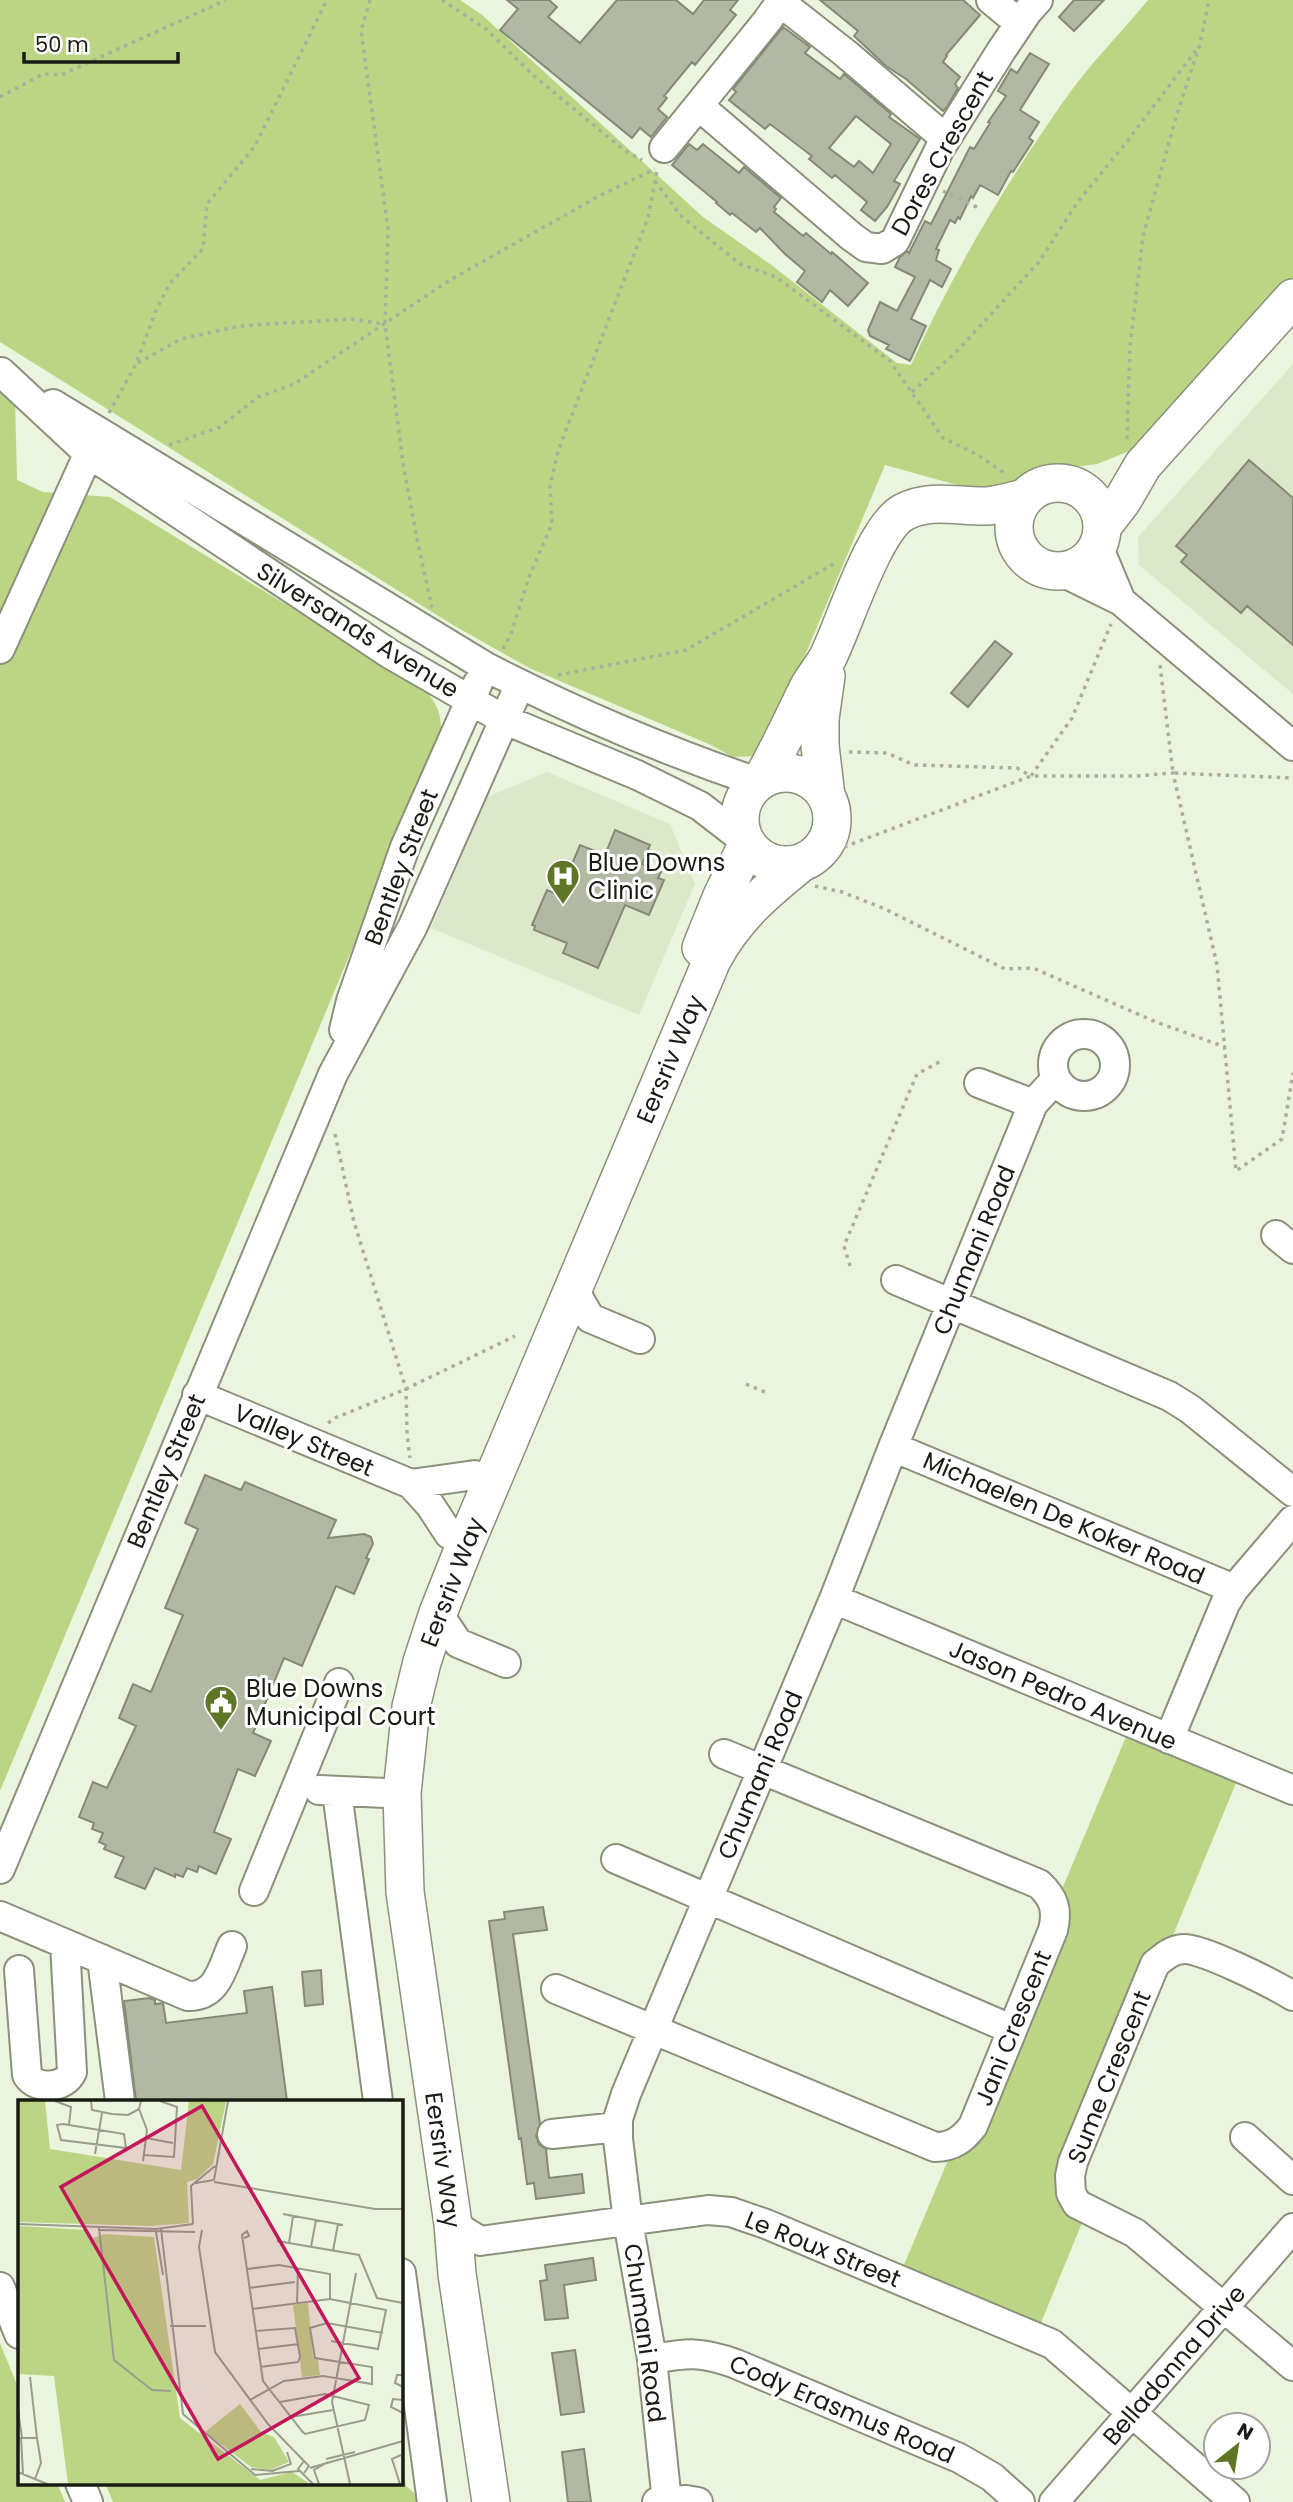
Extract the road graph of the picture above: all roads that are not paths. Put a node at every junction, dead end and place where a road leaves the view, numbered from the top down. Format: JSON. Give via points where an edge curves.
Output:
{"nodes":[{"id":1,"x":991,"y":0,"type":"edge"},
{"id":2,"x":1038,"y":0,"type":"edge"},
{"id":3,"x":781,"y":1,"type":"edge"},
{"id":4,"x":1019,"y":23,"type":"junction"},
{"id":5,"x":699,"y":106,"type":"junction"},
{"id":6,"x":946,"y":139,"type":"junction"},
{"id":7,"x":661,"y":158,"type":"road end"},
{"id":8,"x":1293,"y":298,"type":"edge"},
{"id":9,"x":1,"y":372,"type":"edge"},
{"id":10,"x":98,"y":433,"type":"junction"},
{"id":11,"x":1135,"y":453,"type":"junction"},
{"id":12,"x":1070,"y":484,"type":"junction"},
{"id":13,"x":1018,"y":488,"type":"junction"},
{"id":14,"x":944,"y":505,"type":"junction"},
{"id":15,"x":1100,"y":537,"type":"junction"},
{"id":16,"x":1017,"y":544,"type":"junction"},
{"id":17,"x":1060,"y":571,"type":"junction"},
{"id":18,"x":1118,"y":608,"type":"junction"},
{"id":19,"x":0,"y":649,"type":"edge"},
{"id":20,"x":828,"y":658,"type":"junction"},
{"id":21,"x":494,"y":661,"type":"junction"},
{"id":22,"x":520,"y":684,"type":"junction"},
{"id":23,"x":469,"y":700,"type":"junction"},
{"id":24,"x":503,"y":719,"type":"junction"},
{"id":25,"x":1293,"y":746,"type":"edge"},
{"id":26,"x":759,"y":780,"type":"junction"},
{"id":27,"x":826,"y":796,"type":"junction"},
{"id":28,"x":746,"y":842,"type":"junction"},
{"id":29,"x":802,"y":873,"type":"junction"},
{"id":30,"x":381,"y":913,"type":"junction"},
{"id":31,"x":413,"y":926,"type":"junction"},
{"id":32,"x":333,"y":1074,"type":"junction"},
{"id":33,"x":1056,"y":1079,"type":"dead end"},
{"id":34,"x":979,"y":1083,"type":"dead end"},
{"id":35,"x":1033,"y":1104,"type":"junction"},
{"id":36,"x":897,"y":1280,"type":"dead end"},
{"id":37,"x":582,"y":1303,"type":"junction"},
{"id":38,"x":951,"y":1305,"type":"junction"},
{"id":39,"x":640,"y":1339,"type":"dead end"},
{"id":40,"x":197,"y":1395,"type":"junction"},
{"id":41,"x":893,"y":1447,"type":"junction"},
{"id":42,"x":410,"y":1471,"type":"junction"},
{"id":43,"x":475,"y":1475,"type":"junction"},
{"id":44,"x":1293,"y":1492,"type":"edge"},
{"id":45,"x":1293,"y":1520,"type":"edge"},
{"id":46,"x":449,"y":1534,"type":"junction"},
{"id":47,"x":1234,"y":1589,"type":"junction"},
{"id":48,"x":834,"y":1600,"type":"junction"},
{"id":49,"x":438,"y":1613,"type":"junction"},
{"id":50,"x":458,"y":1643,"type":"junction"},
{"id":51,"x":422,"y":1662,"type":"junction"},
{"id":52,"x":506,"y":1663,"type":"dead end"},
{"id":53,"x":339,"y":1683,"type":"dead end"},
{"id":54,"x":1169,"y":1739,"type":"junction"},
{"id":55,"x":723,"y":1754,"type":"dead end"},
{"id":56,"x":762,"y":1769,"type":"junction"},
{"id":57,"x":296,"y":1788,"type":"junction"},
{"id":58,"x":1293,"y":1790,"type":"edge"},
{"id":59,"x":337,"y":1792,"type":"junction"},
{"id":60,"x":386,"y":1793,"type":"junction"},
{"id":61,"x":616,"y":1859,"type":"dead end"},
{"id":62,"x":0,"y":1869,"type":"edge"},
{"id":63,"x":254,"y":1891,"type":"dead end"},
{"id":64,"x":708,"y":1899,"type":"junction"},
{"id":65,"x":0,"y":1916,"type":"edge"},
{"id":66,"x":65,"y":1944,"type":"junction"},
{"id":67,"x":232,"y":1946,"type":"dead end"},
{"id":68,"x":102,"y":1959,"type":"junction"},
{"id":69,"x":19,"y":1970,"type":"dead end"},
{"id":70,"x":556,"y":1989,"type":"dead end"},
{"id":71,"x":1293,"y":1996,"type":"edge"},
{"id":72,"x":1011,"y":2029,"type":"junction"},
{"id":73,"x":653,"y":2030,"type":"junction"},
{"id":74,"x":120,"y":2100,"type":"edge"},
{"id":75,"x":378,"y":2100,"type":"edge"},
{"id":76,"x":618,"y":2127,"type":"junction"},
{"id":77,"x":552,"y":2134,"type":"dead end"},
{"id":78,"x":1245,"y":2137,"type":"dead end"},
{"id":79,"x":1293,"y":2180,"type":"edge"},
{"id":80,"x":628,"y":2221,"type":"junction"},
{"id":81,"x":1293,"y":2228,"type":"edge"},
{"id":82,"x":466,"y":2233,"type":"junction"},
{"id":83,"x":402,"y":2280,"type":"edge"},
{"id":84,"x":0,"y":2287,"type":"edge"},
{"id":85,"x":1224,"y":2306,"type":"junction"},
{"id":86,"x":18,"y":2332,"type":"edge"},
{"id":87,"x":652,"y":2359,"type":"junction"},
{"id":88,"x":1293,"y":2366,"type":"edge"},
{"id":89,"x":1132,"y":2413,"type":"junction"},
{"id":90,"x":80,"y":2484,"type":"edge"},
{"id":91,"x":664,"y":2501,"type":"edge"},
{"id":92,"x":88,"y":2502,"type":"edge"},
{"id":93,"x":432,"y":2502,"type":"edge"},
{"id":94,"x":475,"y":2502,"type":"edge"},
{"id":95,"x":491,"y":2502,"type":"edge"},
{"id":96,"x":698,"y":2502,"type":"edge"},
{"id":97,"x":1020,"y":2502,"type":"edge"},
{"id":98,"x":1054,"y":2502,"type":"edge"},
{"id":99,"x":1235,"y":2502,"type":"edge"}],
"edges":[{"from":1,"to":4,"type":"street"},
{"from":2,"to":4,"type":"street","name":"Dores Crescent"},
{"from":3,"to":5,"type":"street"},
{"from":3,"to":6,"type":"street"},
{"from":4,"to":6,"type":"street","name":"Dores Crescent"},
{"from":5,"to":6,"type":"street","name":"Dores Crescent","via":[[866,247],[882,249],[895,241]]},
{"from":5,"to":7,"type":"street"},
{"from":8,"to":11,"type":"main road"},
{"from":9,"to":10,"type":"street","name":"Silversands Avenue"},
{"from":10,"to":19,"type":"street"},
{"from":10,"to":21,"type":"street","name":"Silversands Avenue"},
{"from":10,"to":23,"type":"street","name":"Silversands Avenue","via":[[390,654]]},
{"from":11,"to":12,"type":"main road"},
{"from":11,"to":15,"type":"main road","via":[[1122,501]]},
{"from":12,"to":13,"type":"main road"},
{"from":12,"to":15,"type":"main road","via":[[1093,500],[1100,513]]},
{"from":13,"to":14,"type":"main road","via":[[988,506]]},
{"from":13,"to":16,"type":"main road"},
{"from":14,"to":16,"type":"main road"},
{"from":14,"to":20,"type":"main road","via":[[920,506],[890,523]]},
{"from":15,"to":17,"type":"main road","via":[[1085,561]]},
{"from":15,"to":18,"type":"street"},
{"from":16,"to":17,"type":"main road","via":[[1035,564]]},
{"from":17,"to":18,"type":"street"},
{"from":18,"to":25,"type":"street"},
{"from":20,"to":26,"type":"main road"},
{"from":20,"to":27,"type":"main road","via":[[820,719]]},
{"from":21,"to":22,"type":"street","name":"Silversands Avenue"},
{"from":21,"to":23,"type":"street","name":"Bentley Street"},
{"from":22,"to":24,"type":"street","name":"Bentley Street"},
{"from":22,"to":26,"type":"street","name":"Silversands Avenue","via":[[657,744]]},
{"from":23,"to":24,"type":"street","name":"Silversands Avenue"},
{"from":23,"to":30,"type":"street","name":"Bentley Street"},
{"from":24,"to":28,"type":"street","name":"Silversands Avenue","via":[[700,806]]},
{"from":24,"to":31,"type":"street","name":"Bentley Street"},
{"from":26,"to":27,"type":"main road","via":[[776,773],[798,774]]},
{"from":26,"to":28,"type":"main road","via":[[741,805],[740,826]]},
{"from":27,"to":29,"type":"main road","via":[[832,818],[829,835]]},
{"from":28,"to":29,"type":"main road","via":[[757,855]]},
{"from":28,"to":43,"type":"main road","name":"Eersriv Way"},
{"from":29,"to":37,"type":"main road","name":"Eersriv Way","via":[[756,899],[712,960]]},
{"from":30,"to":31,"type":"street"},
{"from":30,"to":32,"type":"street","name":"Bentley Street","via":[[351,1001]]},
{"from":31,"to":32,"type":"street","name":"Bentley Street"},
{"from":32,"to":40,"type":"street","name":"Bentley Street"},
{"from":33,"to":35,"type":"street","name":"Chumani Road"},
{"from":34,"to":35,"type":"street"},
{"from":35,"to":38,"type":"street","name":"Chumani Road"},
{"from":36,"to":38,"type":"street"},
{"from":37,"to":39,"type":"street"},
{"from":37,"to":49,"type":"main road","name":"Eersriv Way","via":[[554,1336]]},
{"from":38,"to":41,"type":"street","name":"Chumani Road"},
{"from":38,"to":44,"type":"street","via":[[1169,1396]]},
{"from":40,"to":42,"type":"street","name":"Valley Street"},
{"from":40,"to":62,"type":"street","name":"Bentley Street"},
{"from":41,"to":47,"type":"street","name":"Michaelen De Koker Road"},
{"from":41,"to":48,"type":"street","name":"Chumani Road"},
{"from":42,"to":43,"type":"street"},
{"from":42,"to":46,"type":"street","name":"Valley Street"},
{"from":43,"to":46,"type":"main road","name":"Eersriv Way"},
{"from":45,"to":47,"type":"street"},
{"from":46,"to":60,"type":"main road","name":"Eersriv Way","via":[[406,1661]]},
{"from":47,"to":54,"type":"street"},
{"from":48,"to":54,"type":"street","name":"Jason Pedro Avenue"},
{"from":48,"to":56,"type":"street","name":"Chumani Road"},
{"from":49,"to":50,"type":"street"},
{"from":49,"to":51,"type":"main road","name":"Eersriv Way"},
{"from":50,"to":51,"type":"street"},
{"from":50,"to":52,"type":"street"},
{"from":51,"to":82,"type":"main road","name":"Eersriv Way","via":[[411,1707],[402,1793],[405,1892]]},
{"from":53,"to":57,"type":"street"},
{"from":54,"to":58,"type":"street","name":"Jason Pedro Avenue"},
{"from":55,"to":56,"type":"street"},
{"from":56,"to":64,"type":"street","name":"Chumani Road"},
{"from":56,"to":72,"type":"street","name":"Jani Crescent","via":[[1039,1884],[1047,1892],[1054,1903],[1053,1930]]},
{"from":57,"to":59,"type":"street"},
{"from":57,"to":63,"type":"street"},
{"from":59,"to":60,"type":"street"},
{"from":59,"to":75,"type":"street"},
{"from":60,"to":94,"type":"main road","name":"Eersriv Way","via":[[388,1889]]},
{"from":61,"to":64,"type":"street"},
{"from":64,"to":72,"type":"street"},
{"from":64,"to":73,"type":"street","name":"Chumani Road"},
{"from":65,"to":66,"type":"street"},
{"from":66,"to":68,"type":"street"},
{"from":66,"to":69,"type":"street","via":[[72,2072],[63,2083],[40,2085],[27,2075]]},
{"from":67,"to":68,"type":"street","via":[[214,1986],[196,1996]]},
{"from":68,"to":74,"type":"street"},
{"from":70,"to":73,"type":"street"},
{"from":71,"to":85,"type":"street","name":"Sume Crescent","via":[[1204,1953],[1184,1948],[1168,1953],[1155,1964],[1069,2176],[1077,2204],[1135,2233]]},
{"from":72,"to":73,"type":"street","name":"Jani Crescent","via":[[973,2126],[963,2138],[943,2147]]},
{"from":73,"to":76,"type":"street","name":"Chumani Road","via":[[626,2094]]},
{"from":76,"to":77,"type":"street"},
{"from":76,"to":80,"type":"street","name":"Chumani Road"},
{"from":78,"to":79,"type":"street"},
{"from":80,"to":82,"type":"street","name":"Le Roux Street"},
{"from":80,"to":87,"type":"street","name":"Chumani Road"},
{"from":80,"to":89,"type":"street","name":"Le Roux Street","via":[[708,2210],[766,2224],[1052,2344]]},
{"from":81,"to":85,"type":"street","name":"Belladonna Drive"},
{"from":82,"to":95,"type":"main road","name":"Eersriv Way","via":[[457,2274]]},
{"from":83,"to":93,"type":"street"},
{"from":84,"to":86,"type":"street"},
{"from":85,"to":88,"type":"street","name":"Sume Crescent"},
{"from":85,"to":89,"type":"street","name":"Belladonna Drive"},
{"from":87,"to":91,"type":"street","name":"Chumani Road"},
{"from":87,"to":97,"type":"street","name":"Cody Erasmus Road","via":[[694,2353],[736,2364],[959,2458],[992,2477]]},
{"from":89,"to":98,"type":"street","name":"Belladonna Drive"},
{"from":89,"to":99,"type":"street","name":"Le Roux Street"},
{"from":90,"to":92,"type":"street"},
{"from":91,"to":96,"type":"street"}]}
